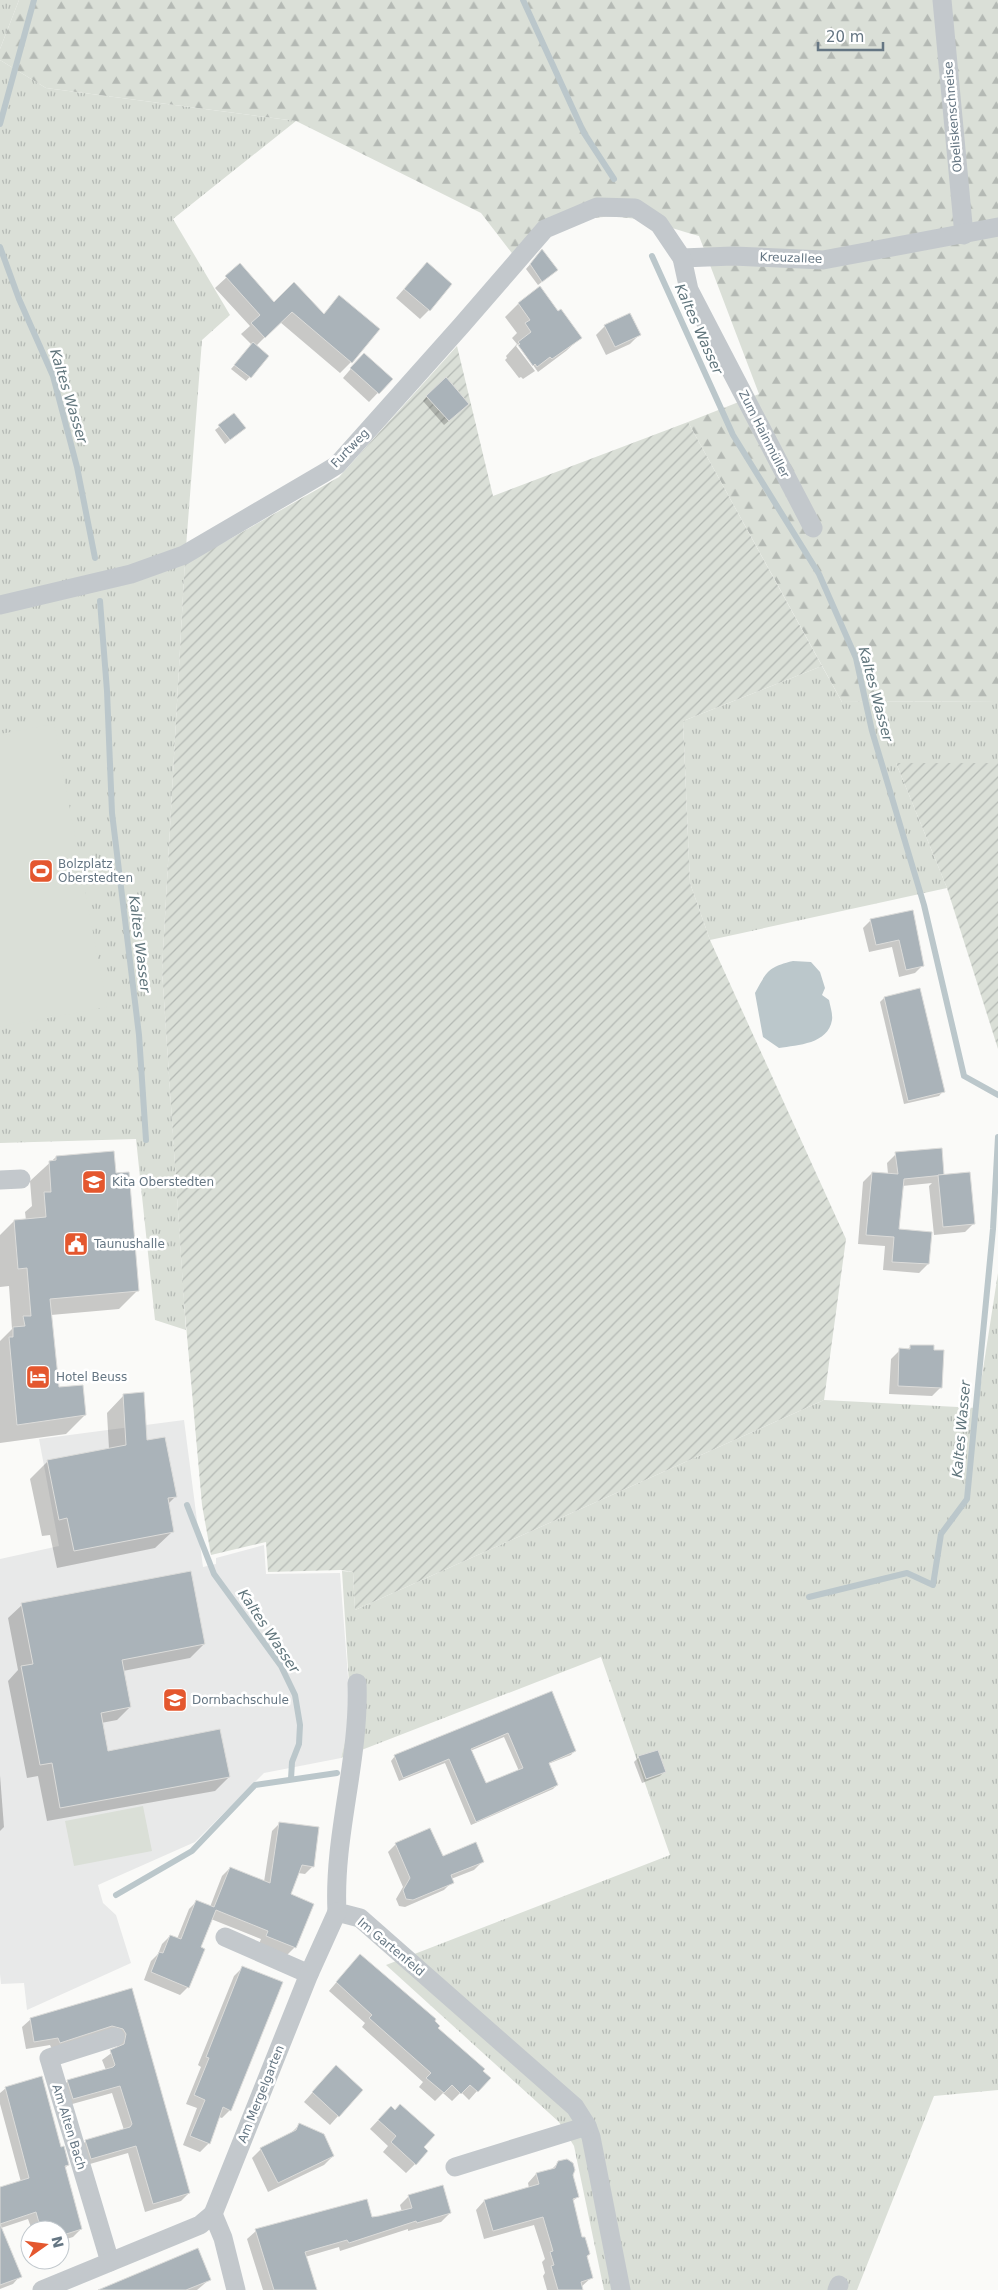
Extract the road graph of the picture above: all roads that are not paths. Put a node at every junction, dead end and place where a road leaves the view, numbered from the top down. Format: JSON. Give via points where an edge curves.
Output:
{"nodes":[{"id":1,"x":942,"y":0,"type":"edge"},
{"id":2,"x":998,"y":227,"type":"edge"},
{"id":3,"x":964,"y":235,"type":"junction"},
{"id":4,"x":682,"y":258,"type":"junction"},
{"id":5,"x":813,"y":528,"type":"dead end"},
{"id":6,"x":0,"y":605,"type":"edge"},
{"id":7,"x":22,"y":1179,"type":"dead end"},
{"id":8,"x":0,"y":1180,"type":"edge"},
{"id":9,"x":357,"y":1683,"type":"dead end"},
{"id":10,"x":337,"y":1912,"type":"junction"},
{"id":11,"x":224,"y":1937,"type":"dead end"},
{"id":12,"x":309,"y":1974,"type":"junction"},
{"id":13,"x":115,"y":2038,"type":"dead end"},
{"id":14,"x":587,"y":2126,"type":"junction"},
{"id":15,"x":455,"y":2166,"type":"dead end"},
{"id":16,"x":213,"y":2214,"type":"junction"},
{"id":17,"x":110,"y":2262,"type":"junction"},
{"id":18,"x":42,"y":2290,"type":"edge"},
{"id":19,"x":236,"y":2290,"type":"edge"},
{"id":20,"x":622,"y":2290,"type":"edge"}],
"edges":[{"from":1,"to":3,"type":"street","name":"Obeliskenschneise"},
{"from":2,"to":3,"type":"street","name":"Kreuzallee"},
{"from":3,"to":4,"type":"street","name":"Kreuzallee","via":[[823,260],[732,256]]},
{"from":4,"to":5,"type":"street","name":"Zum Hainmüller","via":[[689,290]]},
{"from":4,"to":6,"type":"street","name":"Furtweg","via":[[660,224],[635,208],[597,207],[545,229],[336,465],[184,555],[131,574]]},
{"from":7,"to":8,"type":"street"},
{"from":9,"to":10,"type":"street","via":[[354,1756],[335,1881]]},
{"from":10,"to":12,"type":"street","name":"Am Mergelgarten"},
{"from":10,"to":14,"type":"street","name":"Im Gartenfeld","via":[[360,1918],[575,2107]]},
{"from":11,"to":12,"type":"street"},
{"from":12,"to":16,"type":"street","name":"Am Mergelgarten"},
{"from":13,"to":17,"type":"street","name":"Am Alten Bach","via":[[49,2058]]},
{"from":14,"to":15,"type":"street"},
{"from":14,"to":20,"type":"street","name":"Im Gartenfeld"},
{"from":16,"to":17,"type":"street","via":[[200,2226]]},
{"from":16,"to":19,"type":"street","via":[[223,2238]]},
{"from":17,"to":18,"type":"street"}]}
